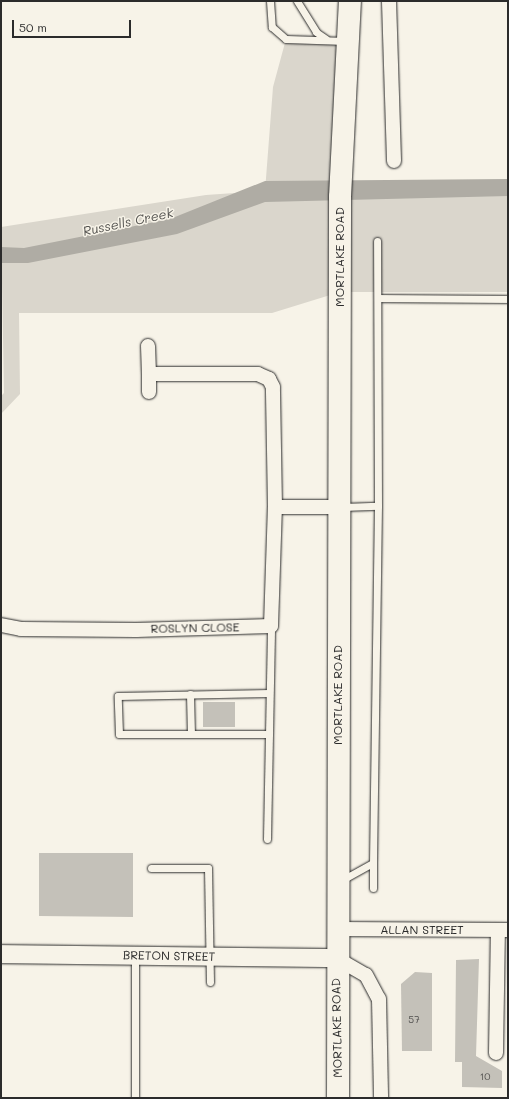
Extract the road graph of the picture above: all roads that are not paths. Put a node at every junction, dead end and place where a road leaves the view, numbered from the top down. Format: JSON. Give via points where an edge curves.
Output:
{"nodes":[{"id":1,"x":270,"y":1,"type":"edge"},
{"id":2,"x":297,"y":1,"type":"edge"},
{"id":3,"x":389,"y":1,"type":"edge"},
{"id":4,"x":349,"y":3,"type":"edge"},
{"id":5,"x":338,"y":41,"type":"junction"},
{"id":6,"x":394,"y":161,"type":"dead end"},
{"id":7,"x":377,"y":241,"type":"dead end"},
{"id":8,"x":378,"y":298,"type":"junction"},
{"id":9,"x":508,"y":300,"type":"edge"},
{"id":10,"x":148,"y":346,"type":"dead end"},
{"id":11,"x":149,"y":374,"type":"junction"},
{"id":12,"x":149,"y":392,"type":"dead end"},
{"id":13,"x":378,"y":506,"type":"junction"},
{"id":14,"x":275,"y":507,"type":"junction"},
{"id":15,"x":339,"y":507,"type":"junction"},
{"id":16,"x":1,"y":625,"type":"edge"},
{"id":17,"x":271,"y":626,"type":"junction"},
{"id":18,"x":270,"y":693,"type":"junction"},
{"id":19,"x":190,"y":694,"type":"junction"},
{"id":20,"x":191,"y":734,"type":"junction"},
{"id":21,"x":269,"y":734,"type":"junction"},
{"id":22,"x":267,"y":839,"type":"dead end"},
{"id":23,"x":373,"y":863,"type":"junction"},
{"id":24,"x":151,"y":868,"type":"dead end"},
{"id":25,"x":336,"y":882,"type":"junction"},
{"id":26,"x":373,"y":888,"type":"dead end"},
{"id":27,"x":336,"y":930,"type":"junction"},
{"id":28,"x":503,"y":930,"type":"edge"},
{"id":29,"x":1,"y":954,"type":"edge"},
{"id":30,"x":135,"y":956,"type":"junction"},
{"id":31,"x":210,"y":956,"type":"junction"},
{"id":32,"x":336,"y":958,"type":"junction"},
{"id":33,"x":210,"y":982,"type":"dead end"},
{"id":34,"x":496,"y":1053,"type":"dead end"},
{"id":35,"x":135,"y":1098,"type":"edge"},
{"id":36,"x":338,"y":1098,"type":"edge"},
{"id":37,"x":381,"y":1098,"type":"edge"}],
"edges":[{"from":1,"to":5,"type":"lane","via":[[270,21],[280,36],[294,40]]},
{"from":2,"to":5,"type":"lane","via":[[316,32]]},
{"from":3,"to":6,"type":"street"},
{"from":4,"to":5,"type":"main road","name":"MORTLAKE ROAD"},
{"from":5,"to":15,"type":"main road","name":"MORTLAKE ROAD"},
{"from":7,"to":8,"type":"lane"},
{"from":8,"to":9,"type":"lane"},
{"from":8,"to":13,"type":"lane"},
{"from":10,"to":11,"type":"street"},
{"from":11,"to":12,"type":"street"},
{"from":11,"to":14,"type":"street","via":[[253,374],[269,379],[274,388]]},
{"from":13,"to":15,"type":"lane"},
{"from":13,"to":23,"type":"lane"},
{"from":14,"to":15,"type":"street"},
{"from":14,"to":17,"type":"street"},
{"from":15,"to":25,"type":"main road","name":"MORTLAKE ROAD"},
{"from":16,"to":17,"type":"street","name":"ROSLYN CLOSE","via":[[21,628],[128,630]]},
{"from":17,"to":18,"type":"lane"},
{"from":18,"to":19,"type":"lane"},
{"from":18,"to":21,"type":"lane"},
{"from":19,"to":20,"type":"lane"},
{"from":19,"to":20,"type":"lane","via":[[118,696],[119,734]]},
{"from":20,"to":21,"type":"lane"},
{"from":21,"to":22,"type":"lane"},
{"from":23,"to":25,"type":"lane"},
{"from":23,"to":26,"type":"lane"},
{"from":24,"to":31,"type":"lane","via":[[208,868]]},
{"from":25,"to":27,"type":"main road","name":"MORTLAKE ROAD"},
{"from":27,"to":28,"type":"street","name":"ALLAN STREET"},
{"from":27,"to":32,"type":"main road","name":"MORTLAKE ROAD"},
{"from":28,"to":34,"type":"street"},
{"from":29,"to":30,"type":"street","name":"BRETON STREET"},
{"from":30,"to":31,"type":"street","name":"BRETON STREET"},
{"from":30,"to":35,"type":"lane"},
{"from":31,"to":32,"type":"street","name":"BRETON STREET"},
{"from":31,"to":33,"type":"lane"},
{"from":32,"to":36,"type":"main road","name":"MORTLAKE ROAD"},
{"from":32,"to":37,"type":"street","name":"MORTLAKE ROAD","via":[[366,975],[379,999]]}]}
